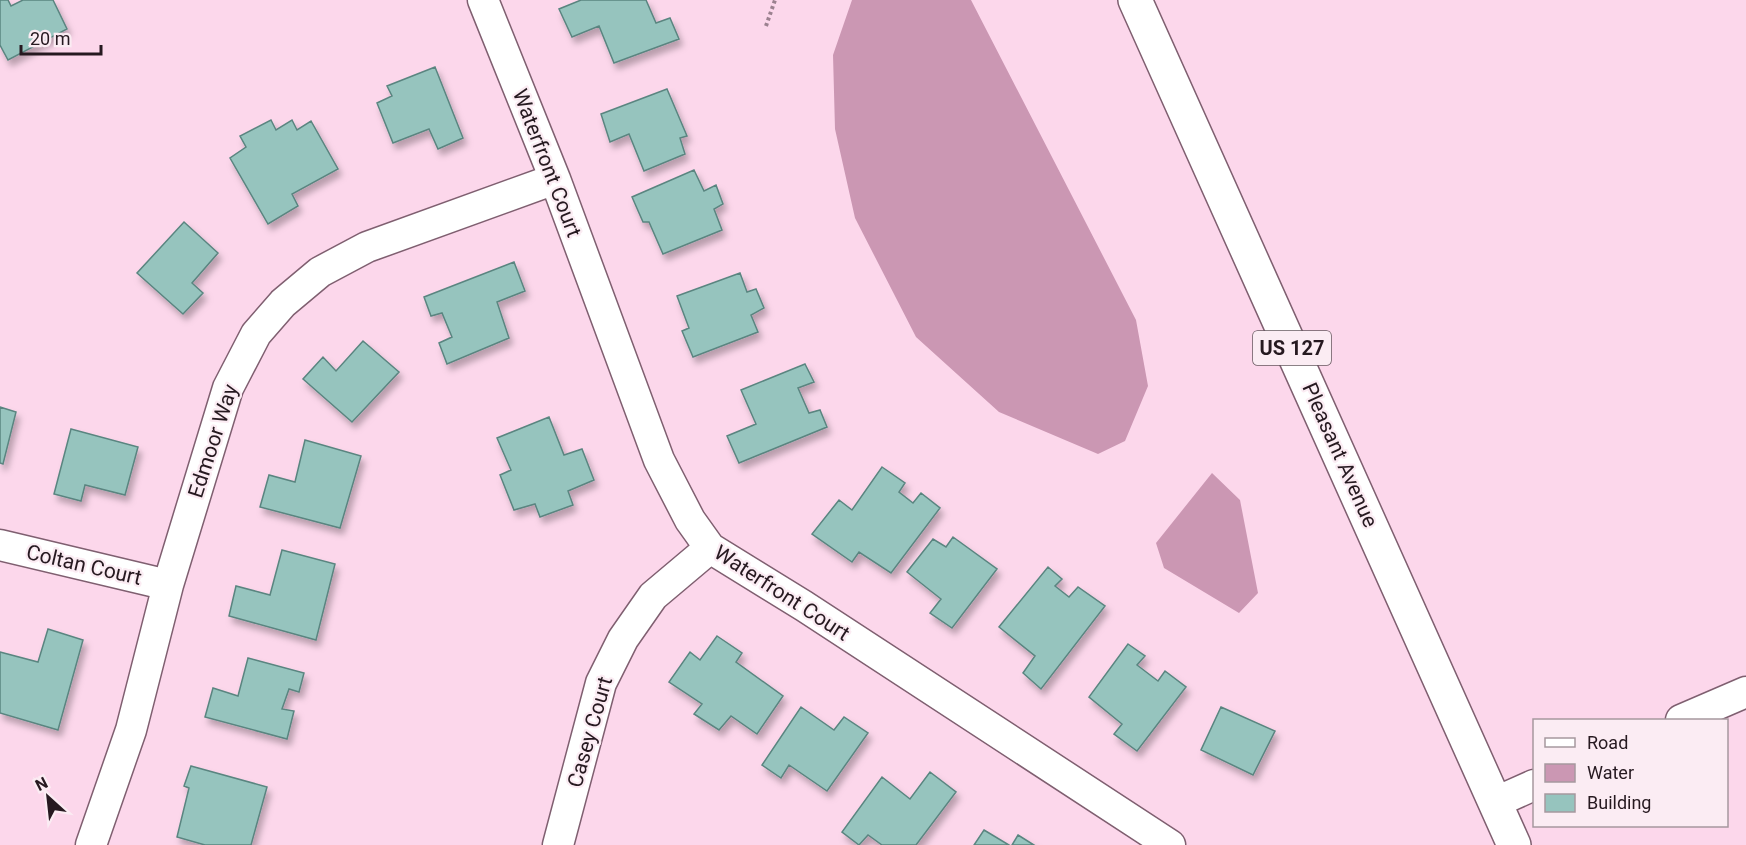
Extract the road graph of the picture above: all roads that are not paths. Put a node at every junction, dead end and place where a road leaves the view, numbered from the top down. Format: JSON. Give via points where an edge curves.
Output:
{"nodes":[{"id":1,"x":483,"y":0,"type":"edge"},
{"id":2,"x":1135,"y":0,"type":"edge"},
{"id":3,"x":555,"y":180,"type":"junction"},
{"id":4,"x":0,"y":545,"type":"edge"},
{"id":5,"x":710,"y":548,"type":"junction"},
{"id":6,"x":168,"y":585,"type":"junction"},
{"id":7,"x":1746,"y":692,"type":"edge"},
{"id":8,"x":1683,"y":719,"type":"edge"},
{"id":9,"x":1533,"y":785,"type":"edge"},
{"id":10,"x":1496,"y":802,"type":"junction"},
{"id":11,"x":91,"y":845,"type":"edge"},
{"id":12,"x":558,"y":845,"type":"edge"},
{"id":13,"x":1170,"y":845,"type":"edge"},
{"id":14,"x":1514,"y":845,"type":"edge"}],
"edges":[{"from":1,"to":3,"type":"street","name":"Waterfront Court"},
{"from":2,"to":10,"type":"main road","name":"Pleasant Avenue","number":"US 127"},
{"from":3,"to":5,"type":"street","name":"Waterfront Court","via":[[659,460],[690,520]]},
{"from":3,"to":6,"type":"street","name":"Edmoor Way","via":[[367,247],[320,272],[283,303],[256,334],[228,388]]},
{"from":4,"to":6,"type":"street","name":"Coltan Court"},
{"from":5,"to":12,"type":"street","name":"Casey Court","via":[[653,597],[623,639],[601,683]]},
{"from":5,"to":13,"type":"street","name":"Waterfront Court"},
{"from":6,"to":11,"type":"street","name":"Edmoor Way","via":[[131,730]]},
{"from":7,"to":8,"type":"street"},
{"from":9,"to":10,"type":"street"},
{"from":10,"to":14,"type":"main road","name":"Pleasant Avenue","number":"US 127"}]}
